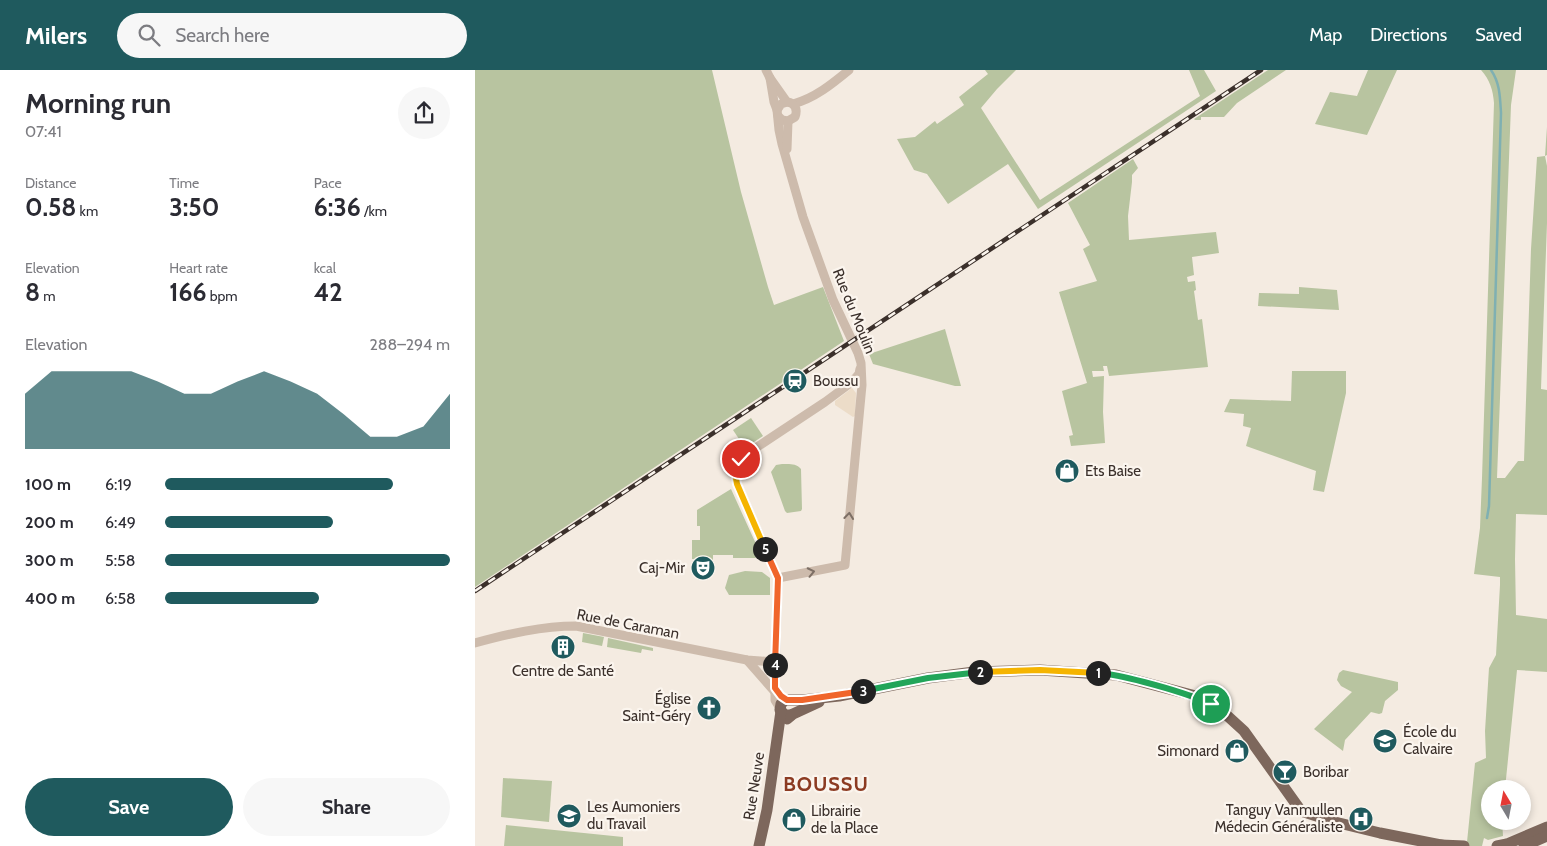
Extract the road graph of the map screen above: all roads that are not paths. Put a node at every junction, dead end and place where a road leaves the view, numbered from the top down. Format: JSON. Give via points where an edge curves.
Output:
{"nodes":[{"id":1,"x":849,"y":70,"type":"edge"},
{"id":2,"x":768,"y":74,"type":"edge"},
{"id":3,"x":792,"y":106,"type":"junction"},
{"id":4,"x":778,"y":113,"type":"junction"},
{"id":5,"x":788,"y":121,"type":"junction"},
{"id":6,"x":788,"y":162,"type":"junction"},
{"id":7,"x":861,"y":363,"type":"junction"},
{"id":8,"x":778,"y":578,"type":"junction"},
{"id":9,"x":475,"y":643,"type":"edge"},
{"id":10,"x":747,"y":660,"type":"junction"},
{"id":11,"x":775,"y":662,"type":"junction"},
{"id":12,"x":775,"y":690,"type":"junction"},
{"id":13,"x":787,"y":708,"type":"junction"},
{"id":14,"x":1547,"y":827,"type":"edge"},
{"id":15,"x":1547,"y":836,"type":"edge"},
{"id":16,"x":1443,"y":845,"type":"edge"},
{"id":17,"x":759,"y":846,"type":"edge"},
{"id":18,"x":1464,"y":846,"type":"edge"},
{"id":19,"x":1497,"y":846,"type":"edge"},
{"id":20,"x":1524,"y":846,"type":"edge"}],
"edges":[{"from":1,"to":3,"type":"street","via":[[824,90]]},
{"from":2,"to":3,"type":"street","name":"Rue du Moulin"},
{"from":2,"to":4,"type":"street","name":"Rue du Moulin"},
{"from":3,"to":4,"type":"street","via":[[781,104]]},
{"from":3,"to":5,"type":"street","via":[[792,120]]},
{"from":4,"to":5,"type":"street","via":[[782,120]]},
{"from":4,"to":6,"type":"street","name":"Rue du Moulin"},
{"from":5,"to":6,"type":"street","name":"Rue du Moulin"},
{"from":6,"to":7,"type":"street","name":"Rue du Moulin","via":[[803,218],[833,300]]},
{"from":8,"to":7,"type":"street","name":"Rue du Moulin","one_way":true,"via":[[845,565],[859,424]]},
{"from":7,"to":8,"type":"street","via":[[859,374],[852,382],[750,451],[741,459],[735,473]]},
{"from":8,"to":11,"type":"street"},
{"from":9,"to":10,"type":"street","name":"Rue de Caraman","via":[[514,633],[576,626]]},
{"from":10,"to":11,"type":"street","name":"Rue de Caraman"},
{"from":10,"to":12,"type":"street"},
{"from":11,"to":12,"type":"street"},
{"from":12,"to":13,"type":"street","via":[[776,702]]},
{"from":13,"to":16,"type":"main road","via":[[936,676],[1031,670],[1104,673],[1192,695],[1230,717],[1301,810],[1335,822]]},
{"from":13,"to":17,"type":"main road","name":"Rue Neuve","via":[[778,730]]},
{"from":14,"to":19,"type":"main road"},
{"from":15,"to":20,"type":"main road"},
{"from":16,"to":18,"type":"main road"}]}
